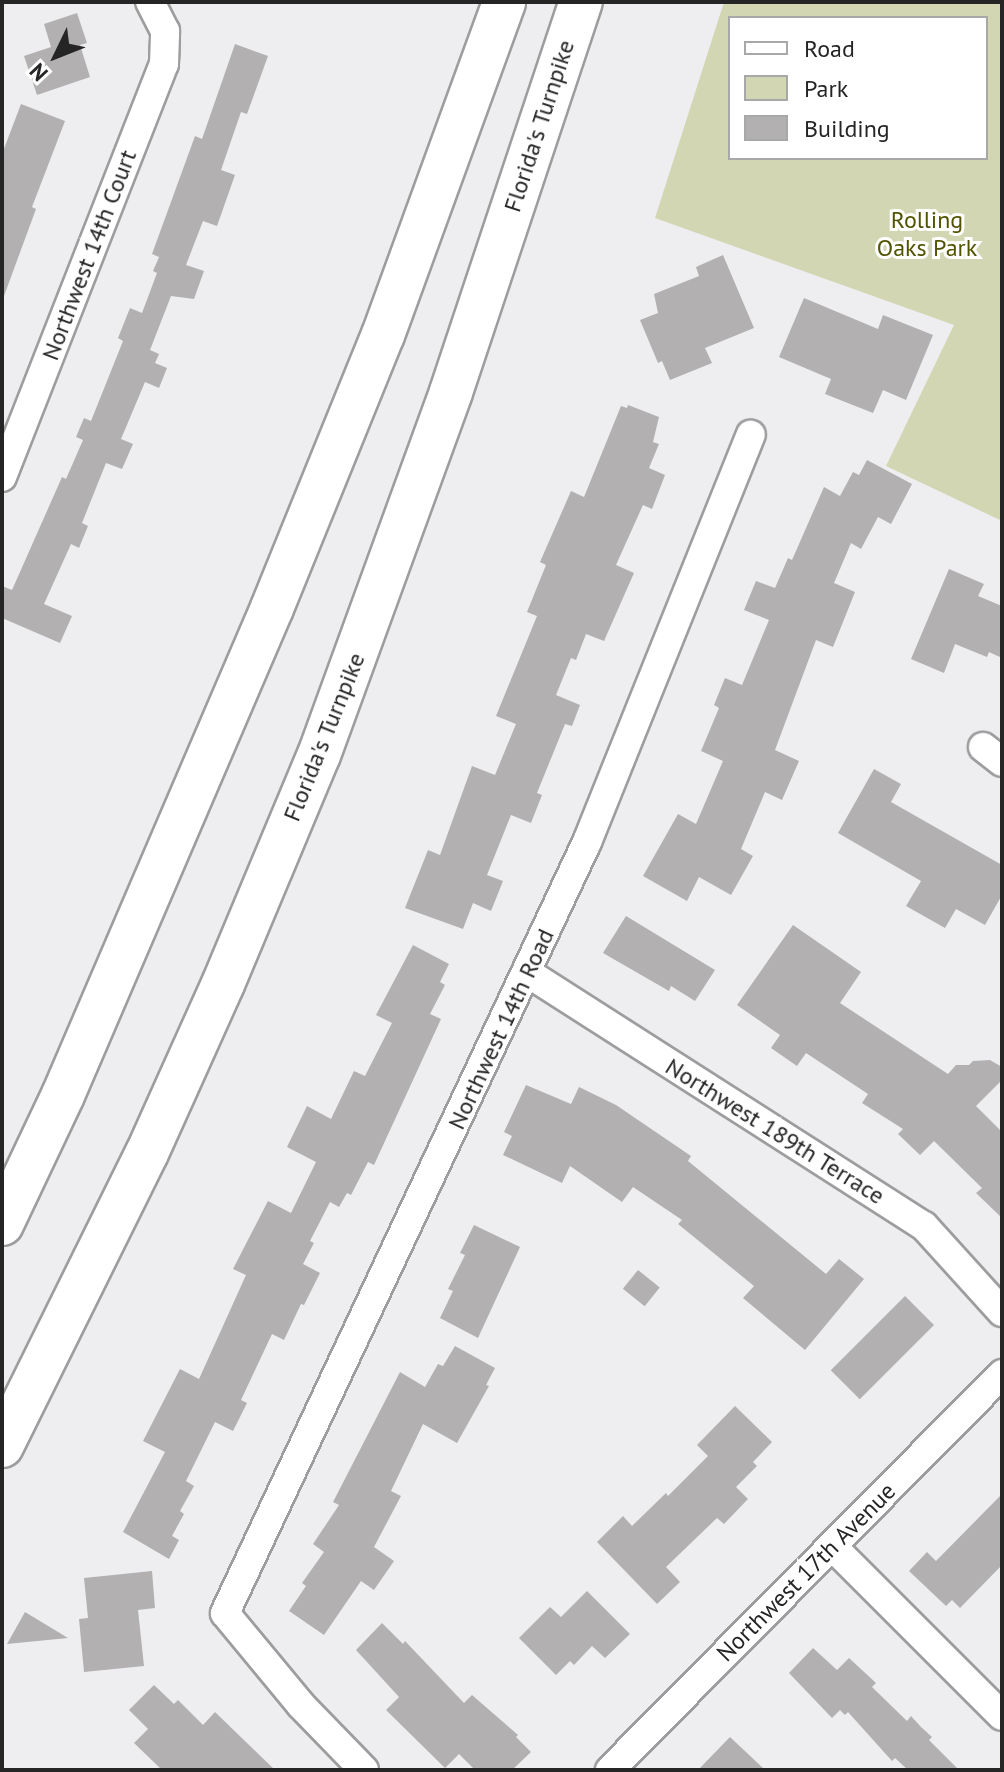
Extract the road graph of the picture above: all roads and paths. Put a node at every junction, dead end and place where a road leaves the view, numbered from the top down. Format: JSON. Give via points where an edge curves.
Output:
{"nodes":[{"id":1,"x":150,"y":2,"type":"edge"},
{"id":2,"x":504,"y":2,"type":"edge"},
{"id":3,"x":581,"y":2,"type":"edge"},
{"id":4,"x":751,"y":435,"type":"dead end"},
{"id":5,"x":2,"y":477,"type":"edge"},
{"id":6,"x":528,"y":973,"type":"junction"},
{"id":7,"x":2,"y":1224,"type":"edge"},
{"id":8,"x":1002,"y":1312,"type":"edge"},
{"id":9,"x":1002,"y":1374,"type":"edge"},
{"id":10,"x":2,"y":1446,"type":"edge"},
{"id":11,"x":832,"y":1546,"type":"junction"},
{"id":12,"x":1002,"y":1716,"type":"edge"},
{"id":13,"x":364,"y":1770,"type":"edge"},
{"id":14,"x":610,"y":1770,"type":"edge"}],
"edges":[{"from":1,"to":5,"type":"street","name":"Northwest 14th Court","via":[[165,31],[164,64]]},
{"from":2,"to":7,"type":"highway","via":[[383,335],[272,608],[95,1024]]},
{"from":3,"to":10,"type":"highway","name":"Florida's Turnpike","via":[[442,419],[319,755],[147,1153]]},
{"from":4,"to":6,"type":"street","name":"Northwest 14th Road","via":[[587,842]]},
{"from":6,"to":8,"type":"street","name":"Northwest 189th Terrace","via":[[924,1226]]},
{"from":6,"to":13,"type":"street","name":"Northwest 14th Road","via":[[225,1613],[301,1705]]},
{"from":9,"to":11,"type":"street","name":"Northwest 17th Avenue"},
{"from":11,"to":12,"type":"street"},
{"from":11,"to":14,"type":"street","name":"Northwest 17th Avenue"}]}
